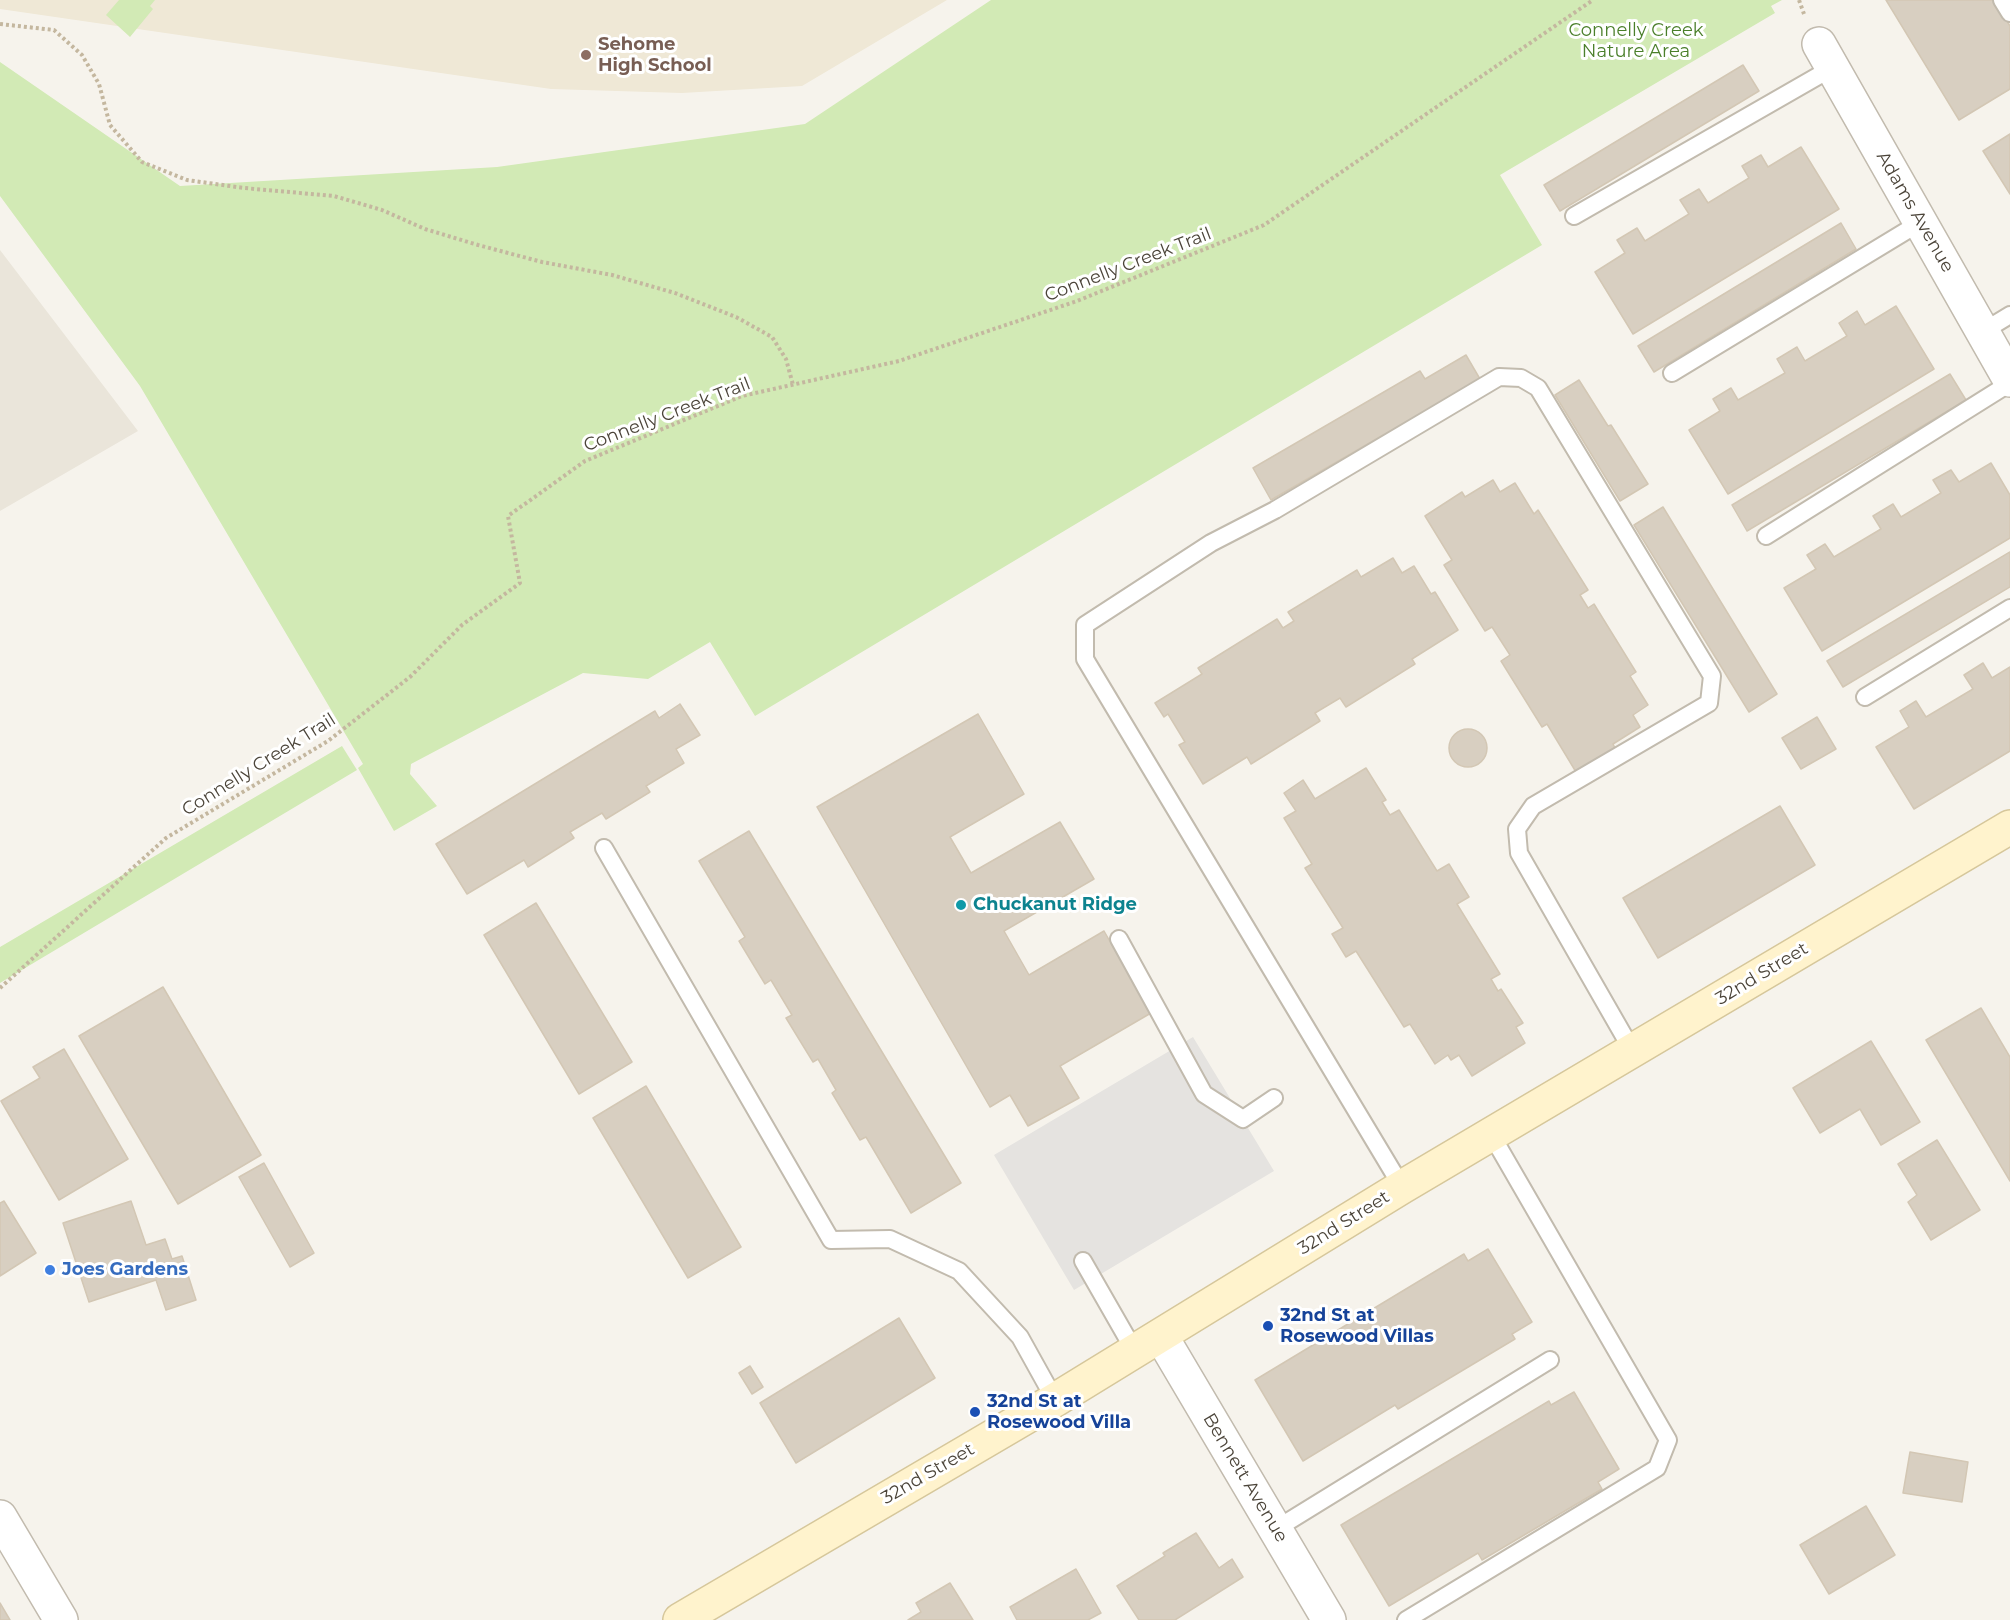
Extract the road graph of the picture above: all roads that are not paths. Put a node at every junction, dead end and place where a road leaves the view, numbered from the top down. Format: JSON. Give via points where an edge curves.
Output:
{"nodes":[{"id":1,"x":2002,"y":0,"type":"edge"},
{"id":2,"x":2010,"y":13,"type":"edge"},
{"id":3,"x":1826,"y":56,"type":"joint"},
{"id":4,"x":1574,"y":216,"type":"dead end"},
{"id":5,"x":1920,"y":222,"type":"junction"},
{"id":6,"x":2010,"y":315,"type":"edge"},
{"id":7,"x":1982,"y":332,"type":"junction"},
{"id":8,"x":1672,"y":373,"type":"dead end"},
{"id":9,"x":2010,"y":382,"type":"edge"},
{"id":10,"x":1766,"y":536,"type":"dead end"},
{"id":11,"x":2010,"y":608,"type":"edge"},
{"id":12,"x":1865,"y":696,"type":"dead end"},
{"id":13,"x":2010,"y":827,"type":"edge"},
{"id":14,"x":604,"y":848,"type":"dead end"},
{"id":15,"x":1119,"y":939,"type":"dead end"},
{"id":16,"x":1632,"y":1050,"type":"junction"},
{"id":17,"x":1274,"y":1098,"type":"dead end"},
{"id":18,"x":1491,"y":1134,"type":"junction"},
{"id":19,"x":1402,"y":1187,"type":"junction"},
{"id":20,"x":1083,"y":1261,"type":"dead end"},
{"id":21,"x":1148,"y":1343,"type":"junction"},
{"id":22,"x":1550,"y":1360,"type":"dead end"},
{"id":23,"x":1055,"y":1400,"type":"junction"},
{"id":24,"x":0,"y":1517,"type":"edge"},
{"id":25,"x":1276,"y":1529,"type":"junction"},
{"id":26,"x":61,"y":1620,"type":"edge"},
{"id":27,"x":680,"y":1620,"type":"edge"},
{"id":28,"x":1329,"y":1620,"type":"edge"},
{"id":29,"x":1406,"y":1620,"type":"edge"}],
"edges":[{"from":1,"to":2,"type":"lane"},
{"from":3,"to":4,"type":"lane"},
{"from":3,"to":5,"type":"street","name":"Adams Avenue"},
{"from":5,"to":7,"type":"street","name":"Adams Avenue"},
{"from":5,"to":8,"type":"lane"},
{"from":6,"to":7,"type":"lane"},
{"from":7,"to":9,"type":"street","name":"Adams Avenue"},
{"from":9,"to":10,"type":"lane"},
{"from":11,"to":12,"type":"lane"},
{"from":13,"to":16,"type":"street","name":"32nd Street"},
{"from":14,"to":23,"type":"lane","via":[[831,1240],[890,1239],[959,1271],[1020,1337]]},
{"from":15,"to":17,"type":"lane","via":[[1204,1094],[1243,1119]]},
{"from":16,"to":18,"type":"street","name":"32nd Street"},
{"from":16,"to":19,"type":"lane","via":[[1519,853],[1516,829],[1533,806],[1709,703],[1712,676],[1538,388],[1521,378],[1499,377],[1275,510],[1211,543],[1085,625],[1085,659]]},
{"from":18,"to":19,"type":"street","name":"32nd Street"},
{"from":18,"to":29,"type":"lane","via":[[1668,1440],[1657,1468]]},
{"from":19,"to":21,"type":"street","name":"32nd Street"},
{"from":20,"to":21,"type":"lane"},
{"from":21,"to":23,"type":"street","name":"32nd Street"},
{"from":21,"to":25,"type":"street","name":"Bennett Avenue"},
{"from":22,"to":25,"type":"lane"},
{"from":23,"to":27,"type":"street","name":"32nd Street"},
{"from":24,"to":26,"type":"street"},
{"from":25,"to":28,"type":"street","name":"Bennett Avenue"}]}
